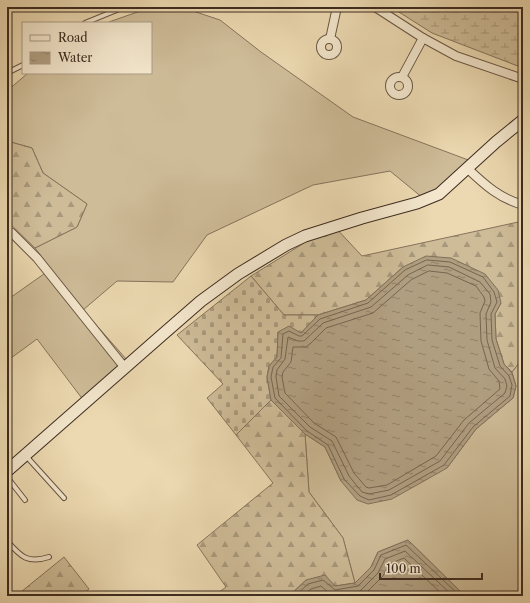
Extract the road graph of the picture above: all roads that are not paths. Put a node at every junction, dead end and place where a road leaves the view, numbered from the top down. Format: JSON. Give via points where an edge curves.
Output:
{"nodes":[{"id":1,"x":124,"y":7,"type":"edge"},
{"id":2,"x":337,"y":7,"type":"edge"},
{"id":3,"x":375,"y":7,"type":"edge"},
{"id":4,"x":87,"y":22,"type":"edge"},
{"id":5,"x":423,"y":38,"type":"junction"},
{"id":6,"x":330,"y":39,"type":"dead end"},
{"id":7,"x":22,"y":66,"type":"edge"},
{"id":8,"x":7,"y":73,"type":"edge"},
{"id":9,"x":402,"y":77,"type":"dead end"},
{"id":10,"x":523,"y":79,"type":"edge"},
{"id":11,"x":523,"y":120,"type":"edge"},
{"id":12,"x":468,"y":169,"type":"junction"},
{"id":13,"x":523,"y":205,"type":"edge"},
{"id":14,"x":12,"y":233,"type":"dead end"},
{"id":15,"x":125,"y":368,"type":"junction"},
{"id":16,"x":25,"y":455,"type":"junction"},
{"id":17,"x":7,"y":470,"type":"edge"},
{"id":18,"x":7,"y":477,"type":"edge"},
{"id":19,"x":64,"y":498,"type":"dead end"},
{"id":20,"x":25,"y":500,"type":"dead end"},
{"id":21,"x":7,"y":541,"type":"edge"},
{"id":22,"x":49,"y":557,"type":"dead end"}],
"edges":[{"from":1,"to":4,"type":"lane"},
{"from":2,"to":6,"type":"street"},
{"from":3,"to":5,"type":"street"},
{"from":5,"to":9,"type":"street"},
{"from":5,"to":10,"type":"street","via":[[456,56]]},
{"from":7,"to":8,"type":"lane"},
{"from":11,"to":12,"type":"main road"},
{"from":12,"to":13,"type":"street","via":[[491,190]]},
{"from":12,"to":15,"type":"main road","via":[[438,194],[417,203],[305,236],[286,245],[238,274],[201,301]]},
{"from":14,"to":15,"type":"street","via":[[37,258]]},
{"from":15,"to":16,"type":"main road"},
{"from":16,"to":17,"type":"main road"},
{"from":16,"to":19,"type":"lane"},
{"from":18,"to":20,"type":"lane"},
{"from":21,"to":22,"type":"lane","via":[[31,561]]}]}
